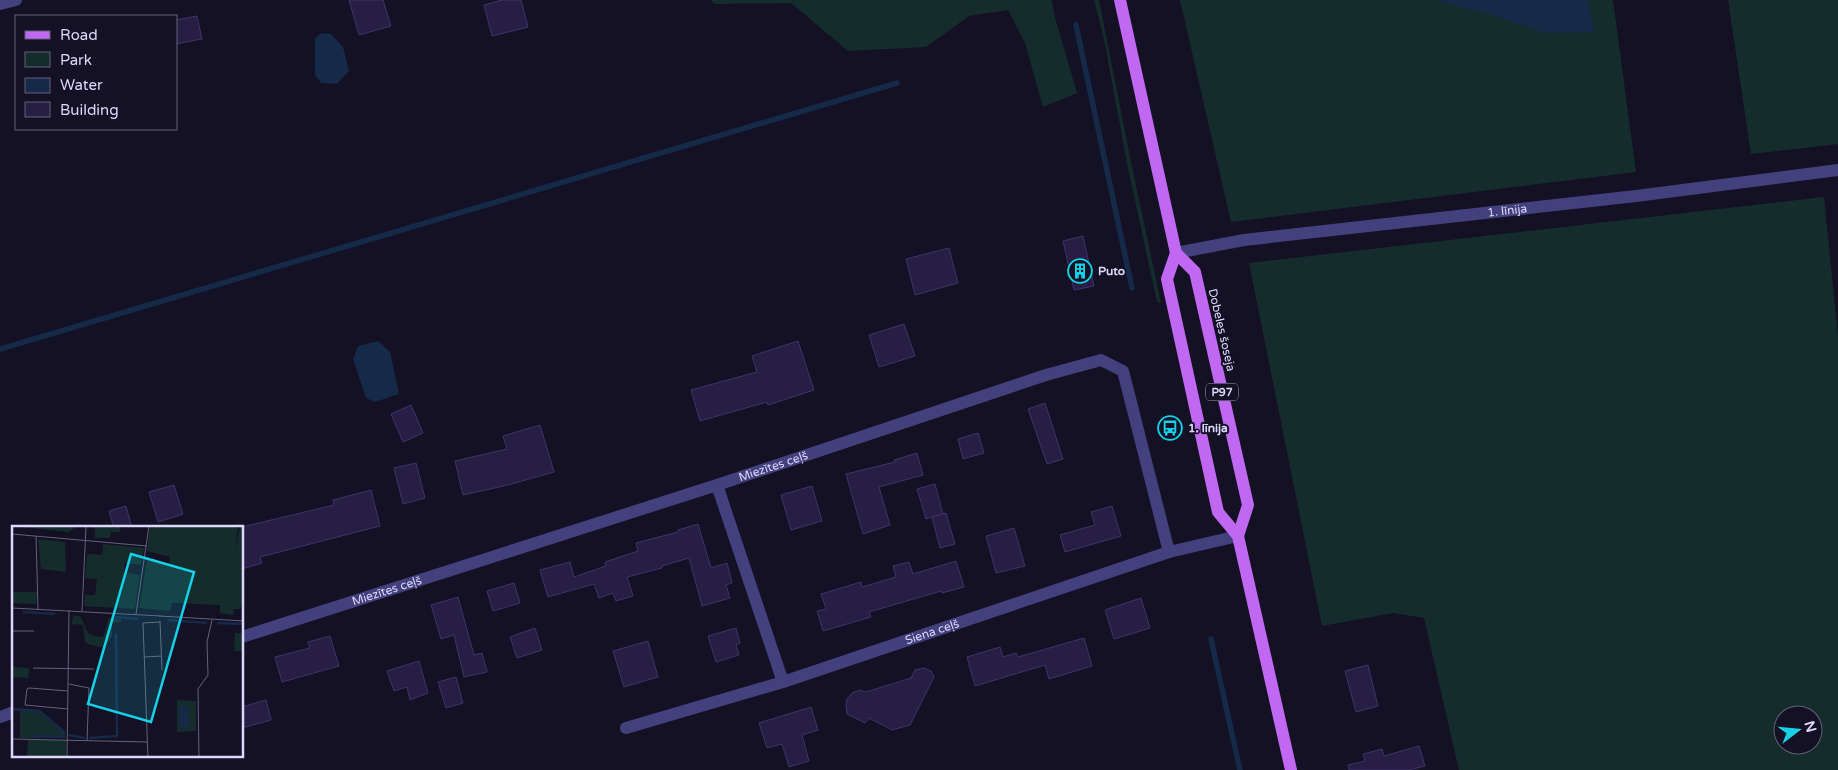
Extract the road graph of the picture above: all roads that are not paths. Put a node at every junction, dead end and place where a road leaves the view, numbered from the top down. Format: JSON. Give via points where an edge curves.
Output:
{"nodes":[{"id":1,"x":16,"y":0,"type":"edge"},
{"id":2,"x":1120,"y":0,"type":"edge"},
{"id":3,"x":0,"y":4,"type":"edge"},
{"id":4,"x":1838,"y":170,"type":"edge"},
{"id":5,"x":1176,"y":253,"type":"junction"},
{"id":6,"x":717,"y":484,"type":"junction"},
{"id":7,"x":1238,"y":536,"type":"junction"},
{"id":8,"x":1169,"y":552,"type":"junction"},
{"id":9,"x":244,"y":636,"type":"edge"},
{"id":10,"x":783,"y":682,"type":"junction"},
{"id":11,"x":626,"y":728,"type":"dead end"},
{"id":12,"x":1290,"y":770,"type":"edge"}],
"edges":[{"from":1,"to":3,"type":"street"},
{"from":2,"to":5,"type":"main road"},
{"from":4,"to":5,"type":"street","name":"1. līnija","via":[[1244,240]]},
{"from":5,"to":7,"type":"main road","number":"P97","via":[[1166,279],[1218,512]]},
{"from":5,"to":7,"type":"main road","name":"Dobeles šoseja","number":"P97","via":[[1195,272],[1248,506]]},
{"from":6,"to":8,"type":"street","name":"Miezītes ceļš","via":[[1046,375],[1101,360],[1123,371]]},
{"from":6,"to":9,"type":"street","name":"Miezītes ceļš"},
{"from":6,"to":10,"type":"street"},
{"from":7,"to":8,"type":"street","name":"Siena ceļš"},
{"from":7,"to":12,"type":"main road","number":"P97"},
{"from":8,"to":10,"type":"street","name":"Siena ceļš"},
{"from":10,"to":11,"type":"street","name":"Siena ceļš"}]}
